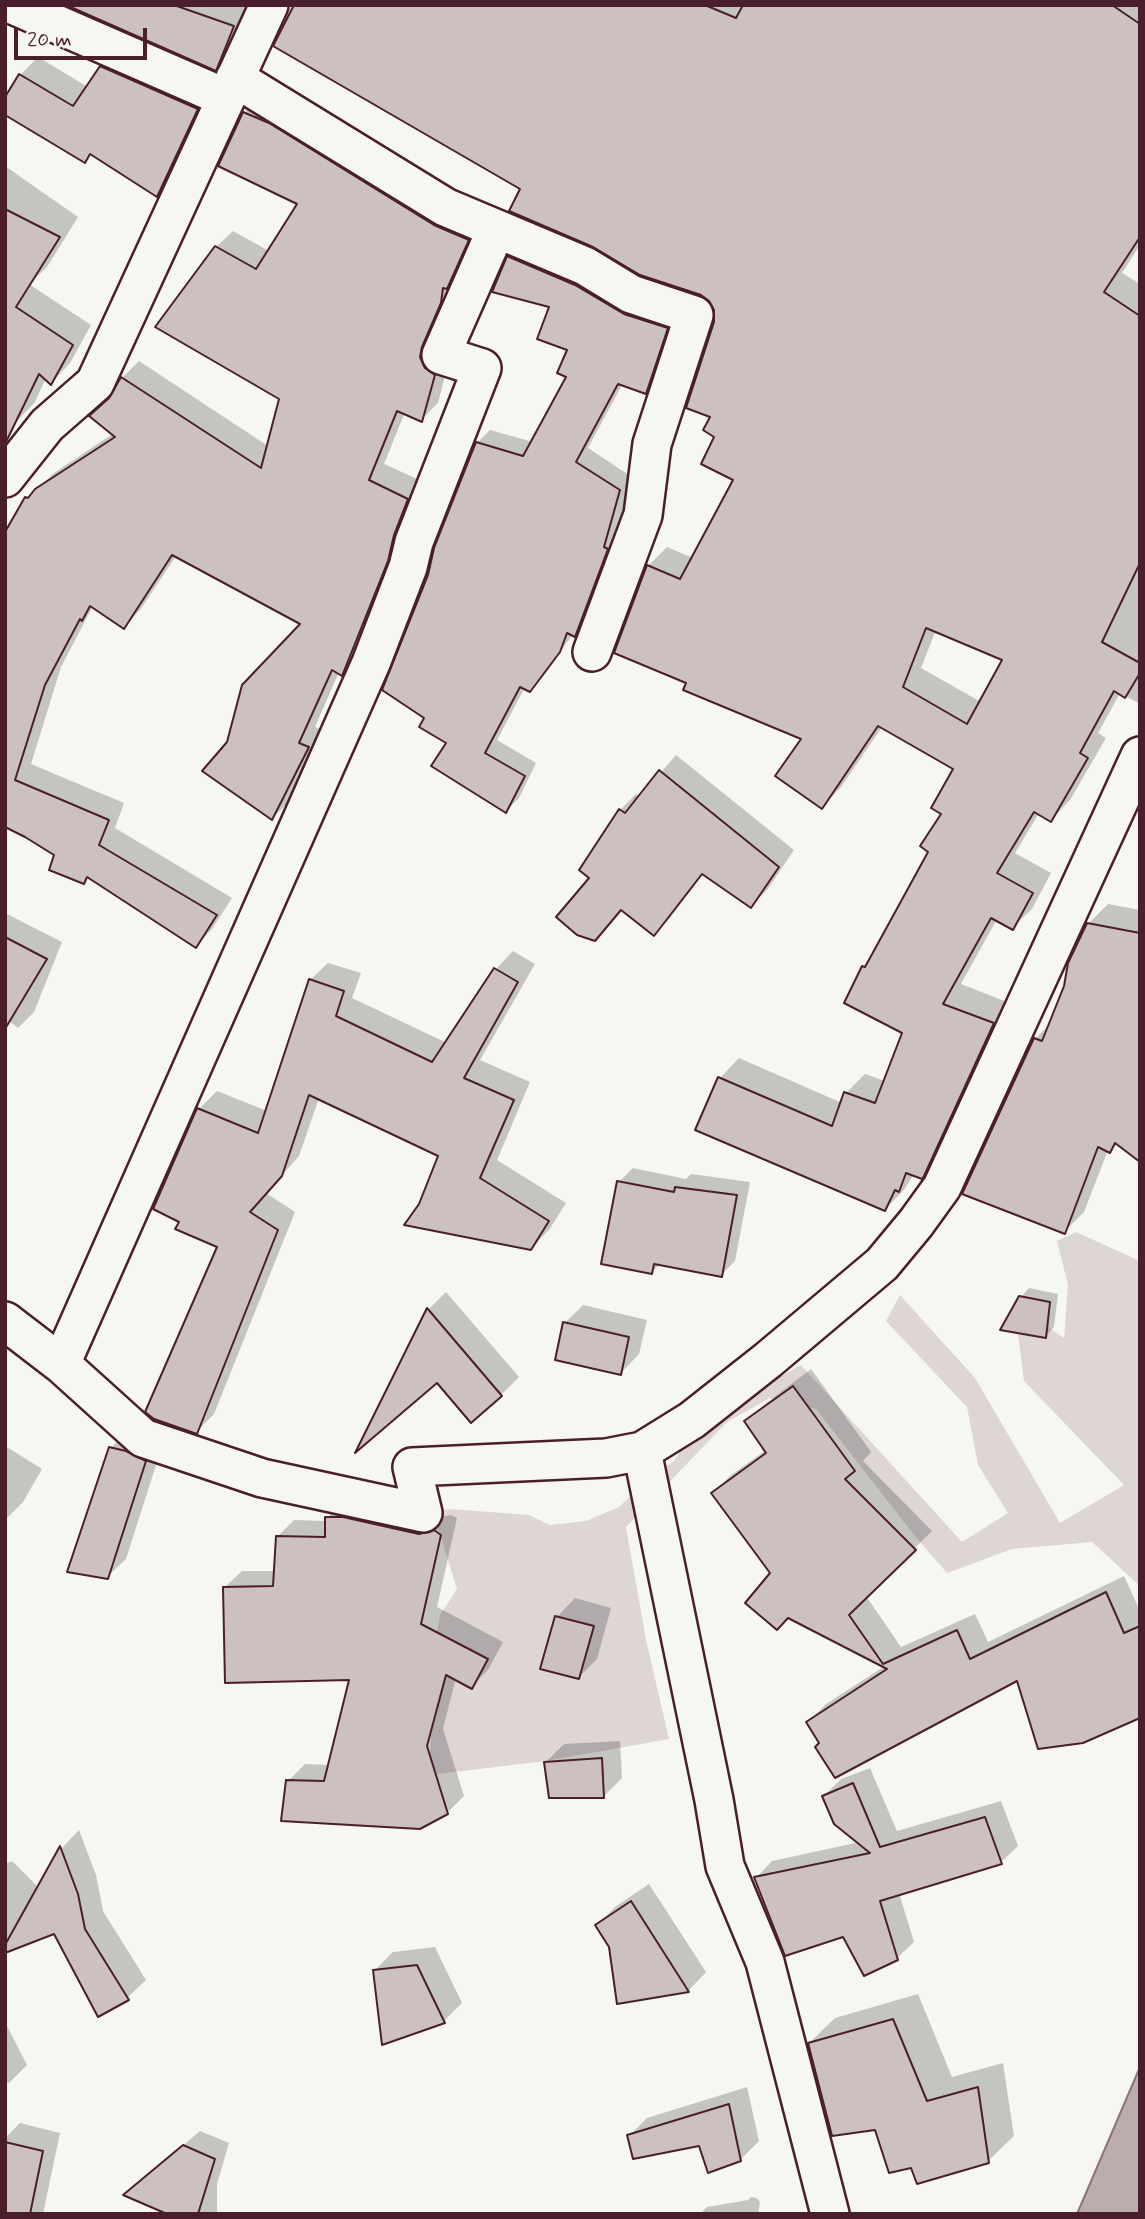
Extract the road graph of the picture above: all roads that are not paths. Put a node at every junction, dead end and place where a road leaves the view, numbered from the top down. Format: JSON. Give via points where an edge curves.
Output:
{"nodes":[{"id":1,"x":13,"y":5,"type":"edge"},
{"id":2,"x":269,"y":5,"type":"edge"},
{"id":3,"x":230,"y":88,"type":"junction"},
{"id":4,"x":496,"y":230,"type":"junction"},
{"id":5,"x":5,"y":478,"type":"edge"},
{"id":6,"x":592,"y":652,"type":"dead end"},
{"id":7,"x":1140,"y":756,"type":"edge"},
{"id":8,"x":5,"y":1321,"type":"edge"},
{"id":9,"x":61,"y":1364,"type":"junction"},
{"id":10,"x":642,"y":1451,"type":"junction"},
{"id":11,"x":830,"y":2214,"type":"edge"}],
"edges":[{"from":1,"to":3,"type":"street"},
{"from":2,"to":3,"type":"street"},
{"from":3,"to":4,"type":"street","via":[[444,207]]},
{"from":3,"to":5,"type":"street","via":[[95,383],[47,425]]},
{"from":4,"to":6,"type":"street","via":[[585,266],[631,294],[694,315],[652,444],[643,515]]},
{"from":4,"to":9,"type":"street","via":[[441,355],[482,369],[408,567],[371,663]]},
{"from":7,"to":10,"type":"street","via":[[942,1187],[882,1264],[692,1420]]},
{"from":8,"to":9,"type":"street"},
{"from":9,"to":10,"type":"street","via":[[143,1438],[262,1478],[422,1513],[412,1467],[606,1458]]},
{"from":10,"to":11,"type":"street","via":[[724,1866],[765,1962]]}]}
